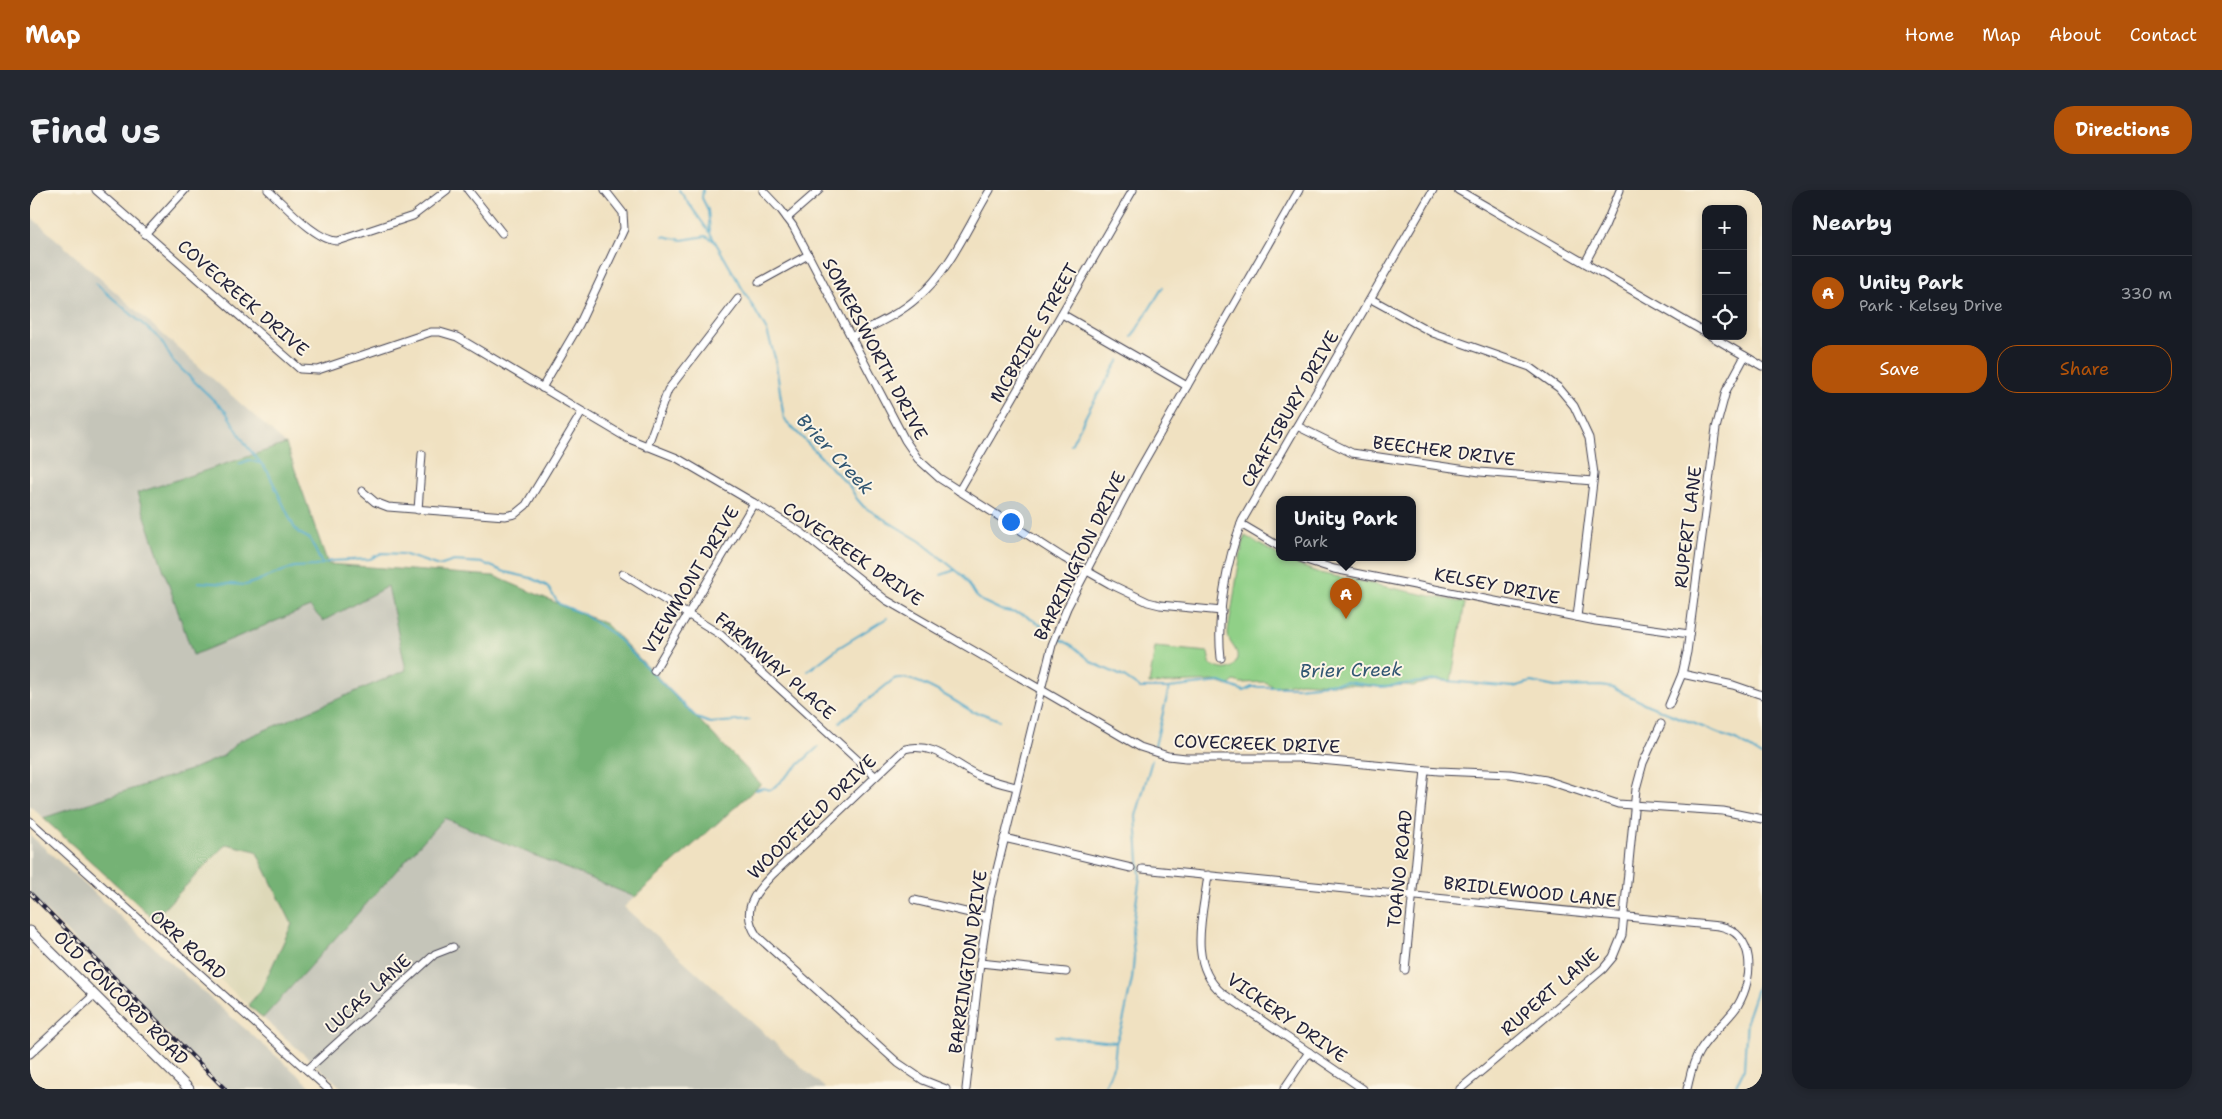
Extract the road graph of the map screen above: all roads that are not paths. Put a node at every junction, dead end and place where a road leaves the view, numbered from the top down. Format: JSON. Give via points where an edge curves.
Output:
{"nodes":[{"id":1,"x":96,"y":190,"type":"edge"},
{"id":2,"x":184,"y":190,"type":"edge"},
{"id":3,"x":268,"y":190,"type":"edge"},
{"id":4,"x":446,"y":190,"type":"edge"},
{"id":5,"x":468,"y":190,"type":"edge"},
{"id":6,"x":605,"y":190,"type":"edge"},
{"id":7,"x":819,"y":190,"type":"edge"},
{"id":8,"x":990,"y":190,"type":"edge"},
{"id":9,"x":1133,"y":190,"type":"edge"},
{"id":10,"x":1300,"y":190,"type":"edge"},
{"id":11,"x":1433,"y":190,"type":"edge"},
{"id":12,"x":1458,"y":190,"type":"edge"},
{"id":13,"x":1620,"y":190,"type":"edge"},
{"id":14,"x":763,"y":191,"type":"edge"},
{"id":15,"x":787,"y":218,"type":"junction"},
{"id":16,"x":502,"y":233,"type":"dead end"},
{"id":17,"x":146,"y":234,"type":"junction"},
{"id":18,"x":808,"y":255,"type":"junction"},
{"id":19,"x":1585,"y":263,"type":"junction"},
{"id":20,"x":759,"y":282,"type":"dead end"},
{"id":21,"x":738,"y":299,"type":"dead end"},
{"id":22,"x":1371,"y":299,"type":"junction"},
{"id":23,"x":1062,"y":314,"type":"junction"},
{"id":24,"x":1702,"y":332,"type":"edge"},
{"id":25,"x":851,"y":337,"type":"junction"},
{"id":26,"x":1717,"y":340,"type":"edge"},
{"id":27,"x":1745,"y":356,"type":"junction"},
{"id":28,"x":1762,"y":366,"type":"edge"},
{"id":29,"x":1187,"y":386,"type":"junction"},
{"id":30,"x":542,"y":388,"type":"junction"},
{"id":31,"x":582,"y":412,"type":"junction"},
{"id":32,"x":1297,"y":426,"type":"junction"},
{"id":33,"x":647,"y":447,"type":"junction"},
{"id":34,"x":422,"y":454,"type":"dead end"},
{"id":35,"x":1594,"y":481,"type":"junction"},
{"id":36,"x":362,"y":491,"type":"dead end"},
{"id":37,"x":959,"y":491,"type":"junction"},
{"id":38,"x":754,"y":503,"type":"junction"},
{"id":39,"x":418,"y":510,"type":"junction"},
{"id":40,"x":1241,"y":524,"type":"junction"},
{"id":41,"x":1276,"y":545,"type":"edge"},
{"id":42,"x":1309,"y":561,"type":"edge"},
{"id":43,"x":1086,"y":571,"type":"junction"},
{"id":44,"x":623,"y":574,"type":"dead end"},
{"id":45,"x":1222,"y":611,"type":"junction"},
{"id":46,"x":688,"y":614,"type":"junction"},
{"id":47,"x":1577,"y":617,"type":"junction"},
{"id":48,"x":1689,"y":634,"type":"junction"},
{"id":49,"x":1220,"y":658,"type":"dead end"},
{"id":50,"x":654,"y":671,"type":"dead end"},
{"id":51,"x":1682,"y":674,"type":"junction"},
{"id":52,"x":1039,"y":690,"type":"junction"},
{"id":53,"x":1762,"y":695,"type":"edge"},
{"id":54,"x":1669,"y":706,"type":"dead end"},
{"id":55,"x":1661,"y":724,"type":"dead end"},
{"id":56,"x":1425,"y":770,"type":"junction"},
{"id":57,"x":874,"y":776,"type":"junction"},
{"id":58,"x":1016,"y":787,"type":"junction"},
{"id":59,"x":1634,"y":806,"type":"junction"},
{"id":60,"x":1762,"y":819,"type":"edge"},
{"id":61,"x":30,"y":821,"type":"edge"},
{"id":62,"x":1004,"y":838,"type":"junction"},
{"id":63,"x":1131,"y":868,"type":"dead end"},
{"id":64,"x":1142,"y":869,"type":"dead end"},
{"id":65,"x":1208,"y":875,"type":"junction"},
{"id":66,"x":1412,"y":896,"type":"junction"},
{"id":67,"x":914,"y":900,"type":"dead end"},
{"id":68,"x":987,"y":917,"type":"junction"},
{"id":69,"x":1624,"y":917,"type":"junction"},
{"id":70,"x":30,"y":930,"type":"edge"},
{"id":71,"x":452,"y":947,"type":"dead end"},
{"id":72,"x":980,"y":963,"type":"junction"},
{"id":73,"x":1405,"y":970,"type":"dead end"},
{"id":74,"x":1066,"y":972,"type":"dead end"},
{"id":75,"x":94,"y":995,"type":"junction"},
{"id":76,"x":1309,"y":1052,"type":"junction"},
{"id":77,"x":30,"y":1054,"type":"edge"},
{"id":78,"x":307,"y":1070,"type":"junction"},
{"id":79,"x":189,"y":1089,"type":"edge"},
{"id":80,"x":328,"y":1089,"type":"edge"},
{"id":81,"x":946,"y":1089,"type":"edge"},
{"id":82,"x":966,"y":1089,"type":"edge"},
{"id":83,"x":1284,"y":1089,"type":"edge"},
{"id":84,"x":1364,"y":1089,"type":"edge"},
{"id":85,"x":1460,"y":1089,"type":"edge"},
{"id":86,"x":1687,"y":1089,"type":"edge"}],
"edges":[{"from":1,"to":17,"type":"street","name":"COVECREEK DRIVE"},
{"from":2,"to":17,"type":"street"},
{"from":3,"to":4,"type":"street","via":[[319,236],[338,241],[408,218]]},
{"from":5,"to":16,"type":"street"},
{"from":6,"to":30,"type":"street","via":[[623,213],[624,229],[579,325]]},
{"from":7,"to":15,"type":"street"},
{"from":8,"to":25,"type":"street","via":[[928,288],[900,311]]},
{"from":9,"to":23,"type":"street","name":"MCBRIDE STREET"},
{"from":10,"to":29,"type":"street","name":"BARRINGTON DRIVE"},
{"from":11,"to":22,"type":"street","name":"CRAFTSBURY DRIVE"},
{"from":12,"to":19,"type":"street"},
{"from":13,"to":19,"type":"street"},
{"from":14,"to":15,"type":"street","name":"SOMERSWORTH DRIVE"},
{"from":15,"to":18,"type":"street","name":"SOMERSWORTH DRIVE"},
{"from":17,"to":30,"type":"street","name":"COVECREEK DRIVE","via":[[300,368],[318,370],[422,334],[440,332],[457,337]]},
{"from":18,"to":20,"type":"street"},
{"from":18,"to":25,"type":"street","name":"SOMERSWORTH DRIVE"},
{"from":19,"to":24,"type":"street"},
{"from":21,"to":33,"type":"street","via":[[668,390]]},
{"from":22,"to":32,"type":"street","name":"CRAFTSBURY DRIVE"},
{"from":22,"to":35,"type":"street","via":[[1432,332],[1517,361],[1547,378],[1569,400],[1586,429]]},
{"from":23,"to":29,"type":"street"},
{"from":23,"to":37,"type":"street","name":"MCBRIDE STREET"},
{"from":25,"to":37,"type":"street","name":"SOMERSWORTH DRIVE","via":[[909,447],[928,469]]},
{"from":26,"to":27,"type":"street"},
{"from":27,"to":28,"type":"street"},
{"from":27,"to":48,"type":"street","name":"RUPERT LANE","via":[[1726,391],[1716,428]]},
{"from":29,"to":43,"type":"street","name":"BARRINGTON DRIVE"},
{"from":30,"to":31,"type":"street","name":"COVECREEK DRIVE"},
{"from":31,"to":33,"type":"street","name":"COVECREEK DRIVE"},
{"from":31,"to":39,"type":"street","via":[[526,505],[515,514]]},
{"from":32,"to":35,"type":"street","name":"BEECHER DRIVE","via":[[1352,454],[1480,472]]},
{"from":32,"to":40,"type":"street","name":"CRAFTSBURY DRIVE"},
{"from":33,"to":38,"type":"street","name":"COVECREEK DRIVE","via":[[677,458]]},
{"from":34,"to":39,"type":"street"},
{"from":35,"to":47,"type":"street"},
{"from":36,"to":39,"type":"street","via":[[383,506]]},
{"from":37,"to":43,"type":"street","name":"SOMERSWORTH DRIVE"},
{"from":38,"to":46,"type":"street","name":"VIEWMONT DRIVE"},
{"from":38,"to":52,"type":"street","name":"COVECREEK DRIVE","via":[[802,533],[886,600]]},
{"from":40,"to":41,"type":"street"},
{"from":40,"to":45,"type":"street","name":"CRAFTSBURY DRIVE","via":[[1231,558]]},
{"from":42,"to":47,"type":"street","name":"KELSEY DRIVE","via":[[1334,569]]},
{"from":43,"to":45,"type":"street","name":"SOMERSWORTH DRIVE","via":[[1148,602]]},
{"from":43,"to":52,"type":"street","name":"BARRINGTON DRIVE","via":[[1053,640]]},
{"from":44,"to":46,"type":"street","name":"FARMWAY PLACE"},
{"from":45,"to":49,"type":"street","name":"CRAFTSBURY DRIVE"},
{"from":46,"to":50,"type":"street","name":"VIEWMONT DRIVE"},
{"from":46,"to":57,"type":"street","name":"FARMWAY PLACE","via":[[737,648]]},
{"from":47,"to":48,"type":"street","name":"KELSEY DRIVE"},
{"from":48,"to":51,"type":"street","name":"RUPERT LANE"},
{"from":51,"to":53,"type":"street"},
{"from":51,"to":54,"type":"street","name":"RUPERT LANE"},
{"from":52,"to":56,"type":"street","name":"COVECREEK DRIVE","via":[[1126,740],[1168,756],[1299,758]]},
{"from":52,"to":58,"type":"street","name":"BARRINGTON DRIVE"},
{"from":55,"to":59,"type":"street","name":"RUPERT LANE","via":[[1639,774]]},
{"from":56,"to":59,"type":"street","name":"COVECREEK DRIVE","via":[[1534,777],[1606,801]]},
{"from":56,"to":66,"type":"street","name":"TOANO ROAD"},
{"from":57,"to":58,"type":"street","name":"WOODFIELD DRIVE","via":[[899,753],[922,746],[981,777]]},
{"from":57,"to":81,"type":"street","name":"WOODFIELD DRIVE","via":[[756,891],[750,918],[757,936],[898,1063],[923,1080]]},
{"from":58,"to":62,"type":"street","name":"BARRINGTON DRIVE"},
{"from":59,"to":60,"type":"street","name":"COVECREEK DRIVE","via":[[1723,811]]},
{"from":59,"to":69,"type":"street","name":"RUPERT LANE"},
{"from":61,"to":78,"type":"street","name":"ORR ROAD"},
{"from":62,"to":63,"type":"street"},
{"from":62,"to":68,"type":"street","name":"BARRINGTON DRIVE"},
{"from":64,"to":65,"type":"street","name":"BRIDLEWOOD LANE"},
{"from":65,"to":66,"type":"street","name":"BRIDLEWOOD LANE"},
{"from":65,"to":76,"type":"street","name":"VICKERY DRIVE","via":[[1200,947],[1201,963],[1208,978],[1222,994]]},
{"from":66,"to":69,"type":"street","name":"BRIDLEWOOD LANE"},
{"from":66,"to":73,"type":"street","name":"TOANO ROAD"},
{"from":67,"to":68,"type":"street"},
{"from":68,"to":72,"type":"street","name":"BARRINGTON DRIVE"},
{"from":69,"to":85,"type":"street","name":"RUPERT LANE","via":[[1620,943],[1609,964]]},
{"from":69,"to":86,"type":"street","name":"BRIDLEWOOD LANE","via":[[1728,928],[1739,935],[1747,950],[1748,969],[1738,1004],[1698,1053]]},
{"from":70,"to":75,"type":"street","name":"OLD CONCORD ROAD"},
{"from":71,"to":78,"type":"street","name":"LUCAS LANE","via":[[435,954]]},
{"from":72,"to":74,"type":"street"},
{"from":72,"to":82,"type":"street","name":"BARRINGTON DRIVE"},
{"from":75,"to":77,"type":"street"},
{"from":75,"to":79,"type":"street","name":"OLD CONCORD ROAD"},
{"from":76,"to":83,"type":"street"},
{"from":76,"to":84,"type":"street","name":"VICKERY DRIVE"},
{"from":78,"to":80,"type":"street","name":"ORR ROAD"}]}
